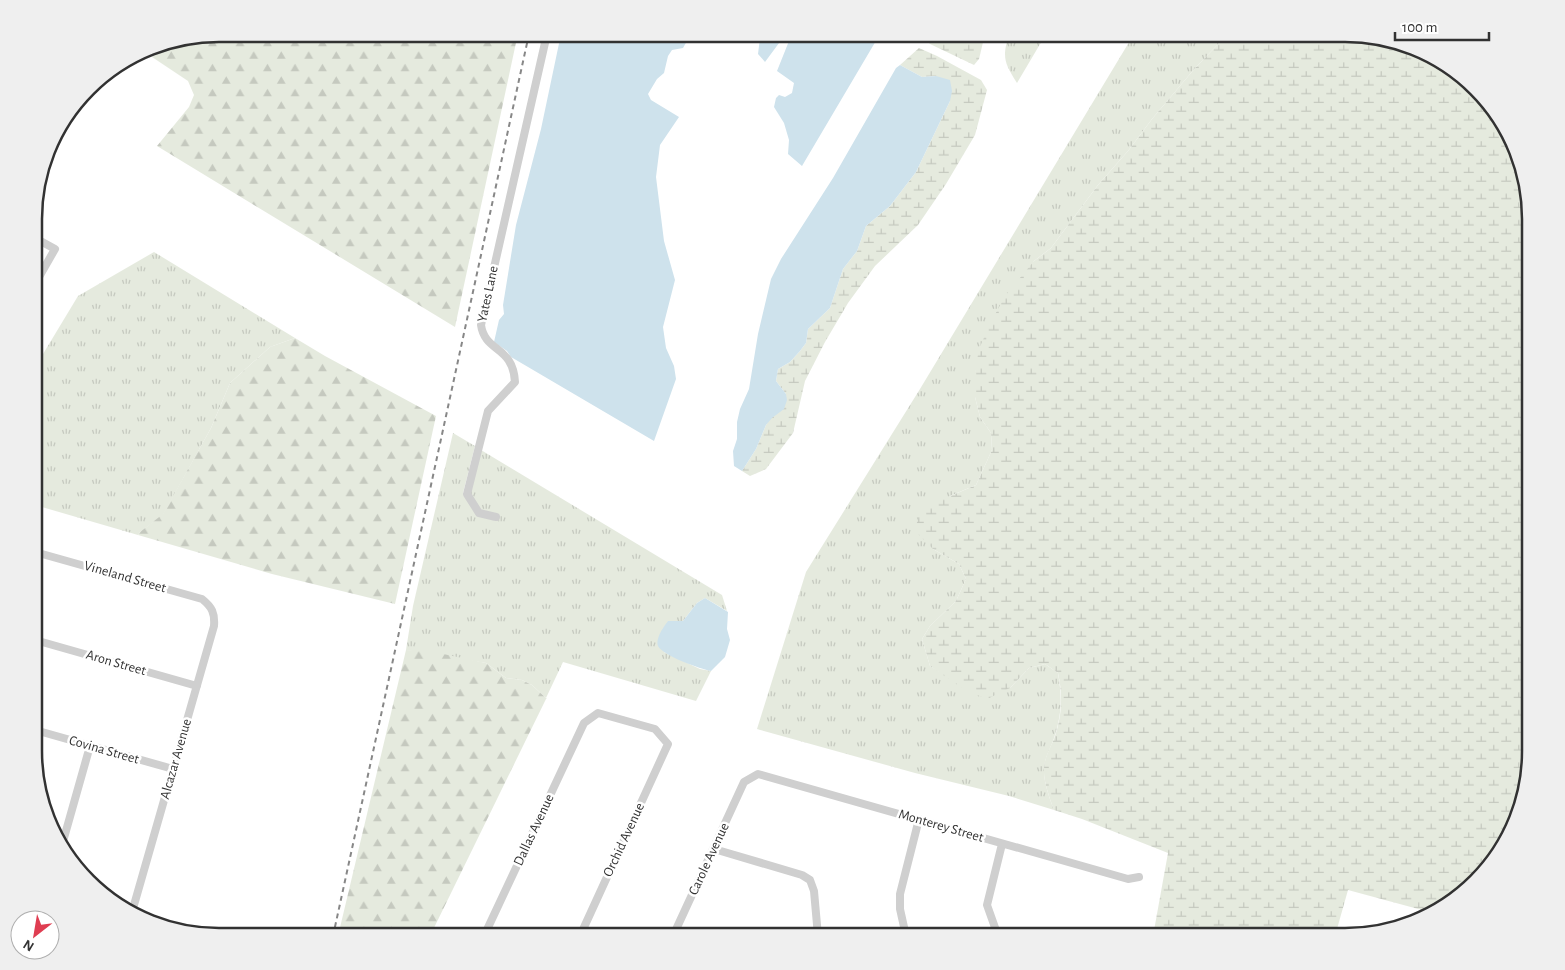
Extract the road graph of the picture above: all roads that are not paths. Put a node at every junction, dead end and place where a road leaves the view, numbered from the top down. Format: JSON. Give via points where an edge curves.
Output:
{"nodes":[{"id":1,"x":545,"y":42,"type":"edge"},
{"id":2,"x":42,"y":242,"type":"edge"},
{"id":3,"x":42,"y":272,"type":"edge"},
{"id":4,"x":496,"y":517,"type":"dead end"},
{"id":5,"x":42,"y":554,"type":"edge"},
{"id":6,"x":212,"y":607,"type":"joint"},
{"id":7,"x":42,"y":642,"type":"edge"},
{"id":8,"x":197,"y":686,"type":"junction"},
{"id":9,"x":584,"y":723,"type":"joint"},
{"id":10,"x":42,"y":732,"type":"edge"},
{"id":11,"x":90,"y":746,"type":"junction"},
{"id":12,"x":173,"y":769,"type":"junction"},
{"id":13,"x":744,"y":782,"type":"joint"},
{"id":14,"x":919,"y":819,"type":"junction"},
{"id":15,"x":65,"y":836,"type":"edge"},
{"id":16,"x":1002,"y":844,"type":"junction"},
{"id":17,"x":714,"y":849,"type":"junction"},
{"id":18,"x":1139,"y":877,"type":"dead end"},
{"id":19,"x":134,"y":905,"type":"edge"},
{"id":20,"x":488,"y":928,"type":"edge"},
{"id":21,"x":584,"y":928,"type":"edge"},
{"id":22,"x":677,"y":928,"type":"edge"},
{"id":23,"x":817,"y":928,"type":"edge"},
{"id":24,"x":904,"y":928,"type":"edge"},
{"id":25,"x":995,"y":928,"type":"edge"}],
"edges":[{"from":1,"to":4,"type":"street","name":"Yates Lane","via":[[481,325],[486,341],[505,354],[514,371],[514,382],[488,411],[467,494],[479,513]]},
{"from":2,"to":3,"type":"street","via":[[55,249]]},
{"from":5,"to":6,"type":"street","name":"Vineland Street","via":[[202,599]]},
{"from":6,"to":8,"type":"street","name":"Alcazar Avenue","via":[[214,626]]},
{"from":7,"to":8,"type":"street","name":"Aron Street"},
{"from":8,"to":12,"type":"street","name":"Alcazar Avenue"},
{"from":9,"to":20,"type":"street","name":"Dallas Avenue"},
{"from":9,"to":21,"type":"street","name":"Orchid Avenue","via":[[598,713],[655,728],[668,744]]},
{"from":10,"to":11,"type":"street","name":"Covina Street"},
{"from":11,"to":12,"type":"street","name":"Covina Street"},
{"from":11,"to":15,"type":"street"},
{"from":12,"to":19,"type":"street","name":"Alcazar Avenue"},
{"from":13,"to":14,"type":"street","name":"Monterey Street","via":[[758,774]]},
{"from":13,"to":17,"type":"street","name":"Carole Avenue"},
{"from":14,"to":16,"type":"street","name":"Monterey Street"},
{"from":14,"to":24,"type":"street","via":[[900,894]]},
{"from":16,"to":18,"type":"street","name":"Monterey Street","via":[[1128,879]]},
{"from":16,"to":25,"type":"street","via":[[987,905]]},
{"from":17,"to":22,"type":"street","name":"Carole Avenue"},
{"from":17,"to":23,"type":"street","via":[[810,880]]}]}
